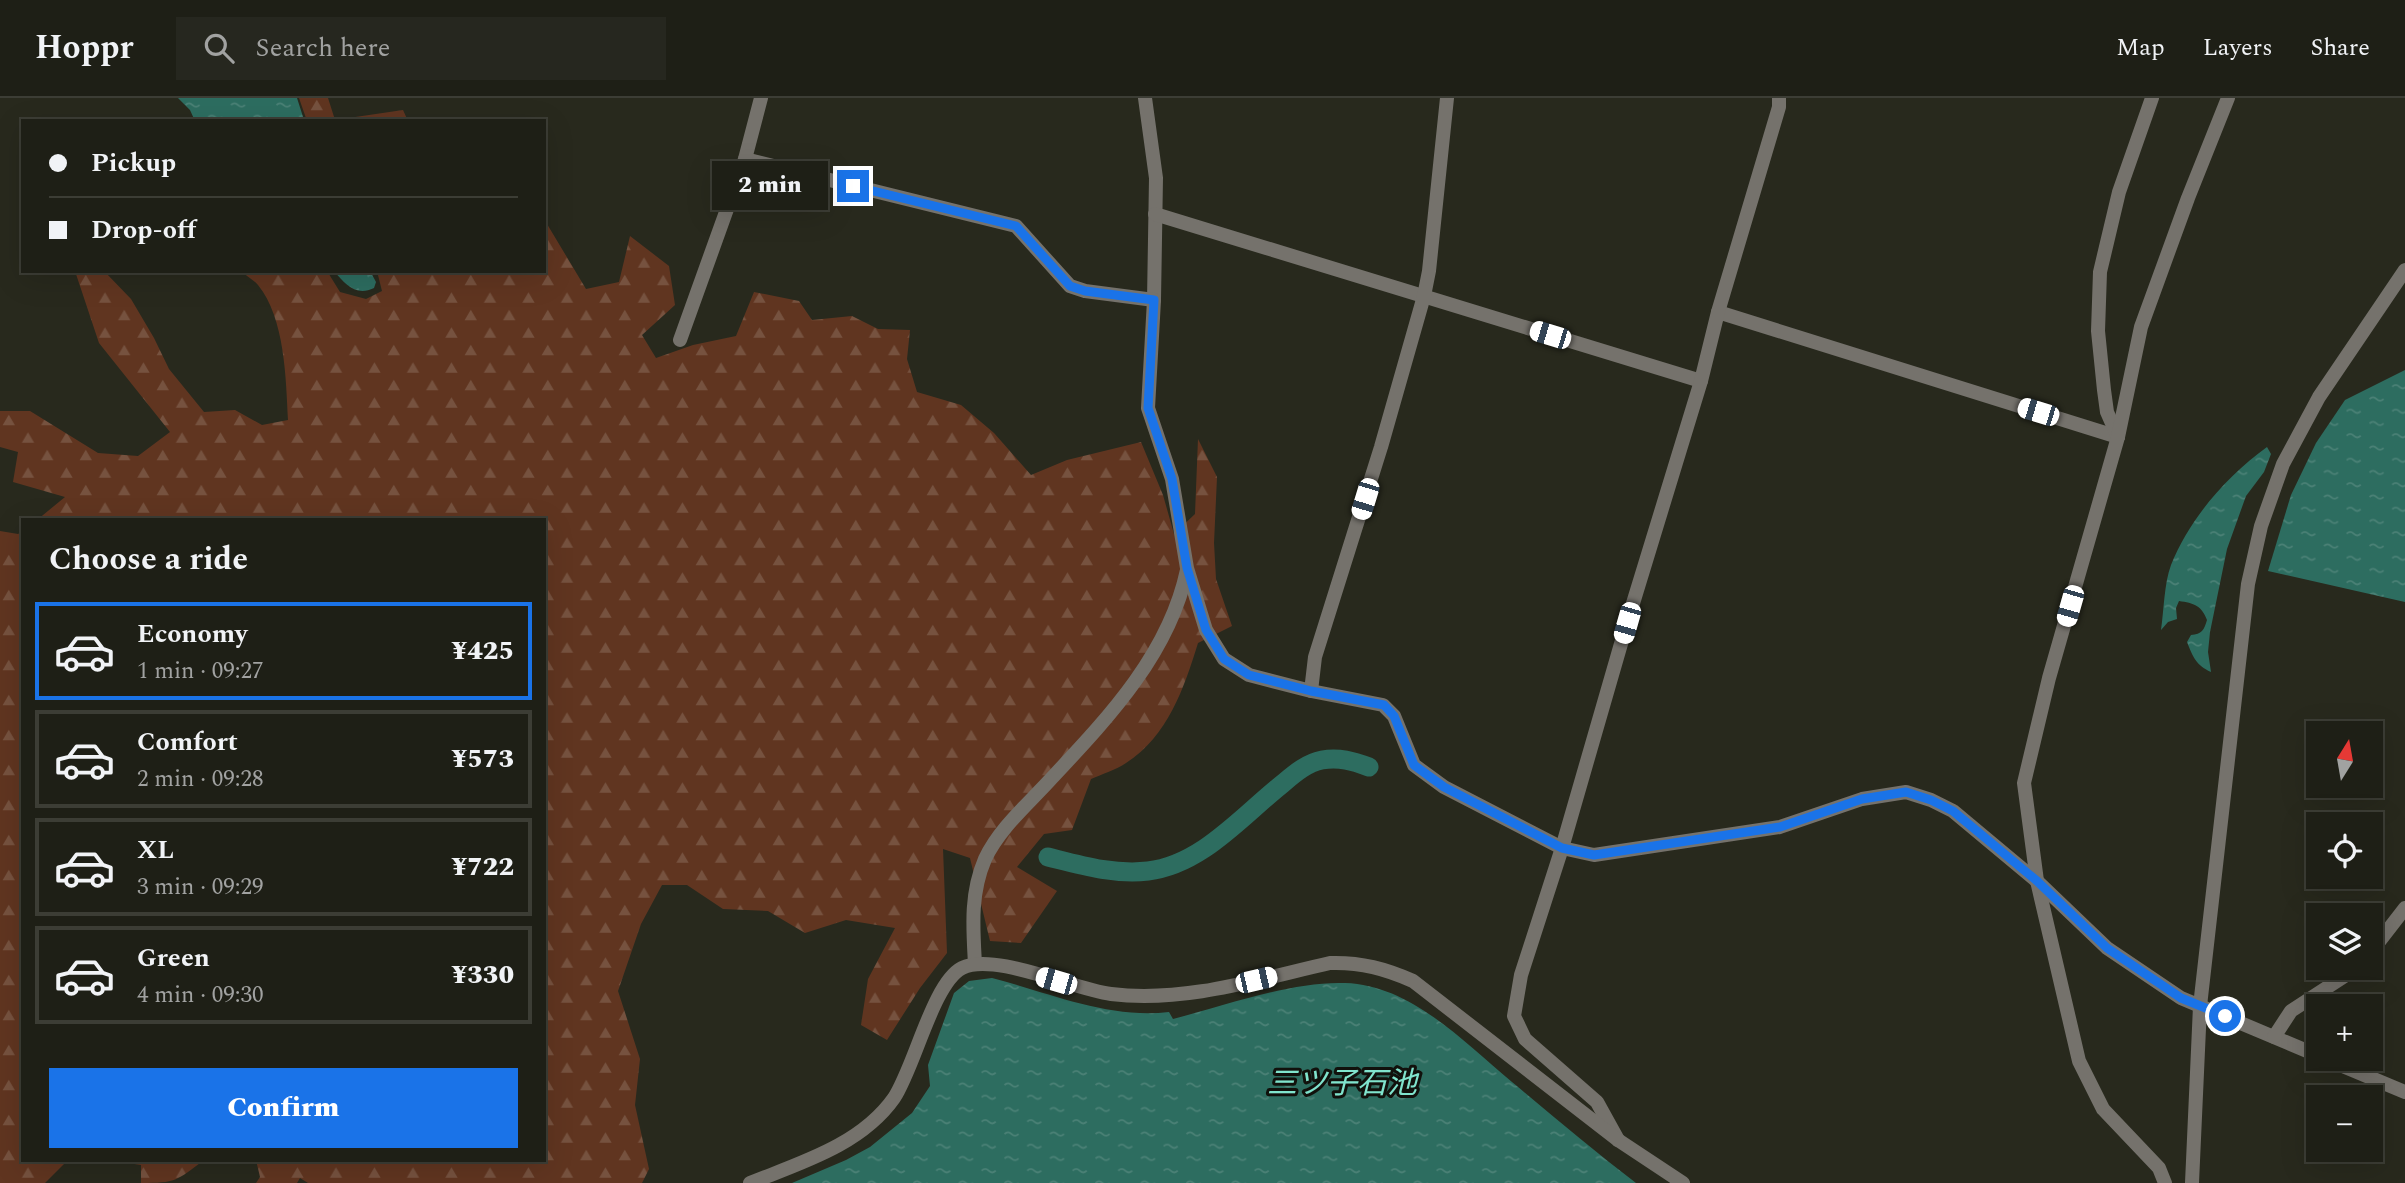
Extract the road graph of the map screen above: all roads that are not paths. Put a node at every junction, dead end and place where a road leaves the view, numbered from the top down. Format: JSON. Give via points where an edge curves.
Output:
{"nodes":[{"id":1,"x":761,"y":98,"type":"edge"},
{"id":2,"x":1145,"y":98,"type":"edge"},
{"id":3,"x":1447,"y":98,"type":"edge"},
{"id":4,"x":1779,"y":98,"type":"edge"},
{"id":5,"x":2152,"y":98,"type":"edge"},
{"id":6,"x":2228,"y":98,"type":"edge"},
{"id":7,"x":745,"y":159,"type":"junction"},
{"id":8,"x":1155,"y":214,"type":"junction"},
{"id":9,"x":2405,"y":270,"type":"edge"},
{"id":10,"x":1424,"y":296,"type":"junction"},
{"id":11,"x":1154,"y":300,"type":"junction"},
{"id":12,"x":1718,"y":312,"type":"junction"},
{"id":13,"x":680,"y":340,"type":"dead end"},
{"id":14,"x":1701,"y":381,"type":"junction"},
{"id":15,"x":2118,"y":437,"type":"junction"},
{"id":16,"x":1187,"y":568,"type":"junction"},
{"id":17,"x":1311,"y":691,"type":"junction"},
{"id":18,"x":1562,"y":848,"type":"junction"},
{"id":19,"x":2037,"y":881,"type":"junction"},
{"id":20,"x":2405,"y":908,"type":"edge"},
{"id":21,"x":2383,"y":936,"type":"edge"},
{"id":22,"x":975,"y":964,"type":"junction"},
{"id":23,"x":2339,"y":980,"type":"edge"},
{"id":24,"x":2200,"y":1006,"type":"junction"},
{"id":25,"x":2274,"y":1037,"type":"junction"},
{"id":26,"x":2306,"y":1051,"type":"edge"},
{"id":27,"x":2355,"y":1071,"type":"edge"},
{"id":28,"x":2405,"y":1092,"type":"edge"},
{"id":29,"x":1618,"y":1140,"type":"junction"},
{"id":30,"x":750,"y":1183,"type":"edge"},
{"id":31,"x":1683,"y":1183,"type":"edge"},
{"id":32,"x":2165,"y":1183,"type":"edge"},
{"id":33,"x":2192,"y":1183,"type":"edge"}],
"edges":[{"from":1,"to":7,"type":"street"},
{"from":2,"to":8,"type":"street","via":[[1156,178]]},
{"from":3,"to":10,"type":"street"},
{"from":4,"to":12,"type":"street"},
{"from":5,"to":15,"type":"street","via":[[2119,192],[2100,272],[2098,331],[2104,390]]},
{"from":6,"to":15,"type":"street","via":[[2141,327]]},
{"from":7,"to":11,"type":"street","via":[[1016,226],[1070,286]]},
{"from":7,"to":13,"type":"street"},
{"from":8,"to":10,"type":"street"},
{"from":8,"to":11,"type":"street"},
{"from":9,"to":24,"type":"street","via":[[2319,397],[2283,464],[2261,526],[2248,584]]},
{"from":10,"to":14,"type":"street"},
{"from":10,"to":17,"type":"street","via":[[1315,657]]},
{"from":11,"to":16,"type":"street","via":[[1148,408],[1172,479]]},
{"from":12,"to":14,"type":"street"},
{"from":12,"to":15,"type":"street"},
{"from":14,"to":18,"type":"street"},
{"from":15,"to":19,"type":"street","via":[[2024,783]]},
{"from":16,"to":17,"type":"street","via":[[1206,630],[1224,659],[1249,675]]},
{"from":16,"to":22,"type":"street","via":[[1181,598],[1157,649],[1109,718],[1003,831],[985,860],[972,907]]},
{"from":17,"to":18,"type":"street","via":[[1384,705],[1394,716],[1414,765],[1444,787]]},
{"from":18,"to":19,"type":"street","via":[[1594,855],[1780,827],[1862,799],[1906,792],[1953,811]]},
{"from":18,"to":29,"type":"street","via":[[1521,975],[1514,1016],[1525,1039],[1597,1102]]},
{"from":19,"to":24,"type":"street","via":[[2107,948]]},
{"from":19,"to":32,"type":"street","via":[[2079,1061],[2104,1109],[2158,1168]]},
{"from":20,"to":21,"type":"street"},
{"from":22,"to":29,"type":"street","via":[[1003,965],[1083,989],[1144,998],[1207,991],[1330,963],[1369,965],[1413,981]]},
{"from":22,"to":30,"type":"street","via":[[953,974],[945,985],[905,1079],[880,1114],[817,1156]]},
{"from":23,"to":25,"type":"street","via":[[2291,1011]]},
{"from":24,"to":25,"type":"street"},
{"from":24,"to":33,"type":"street"},
{"from":25,"to":26,"type":"street"},
{"from":27,"to":28,"type":"street"},
{"from":29,"to":31,"type":"street"}]}
